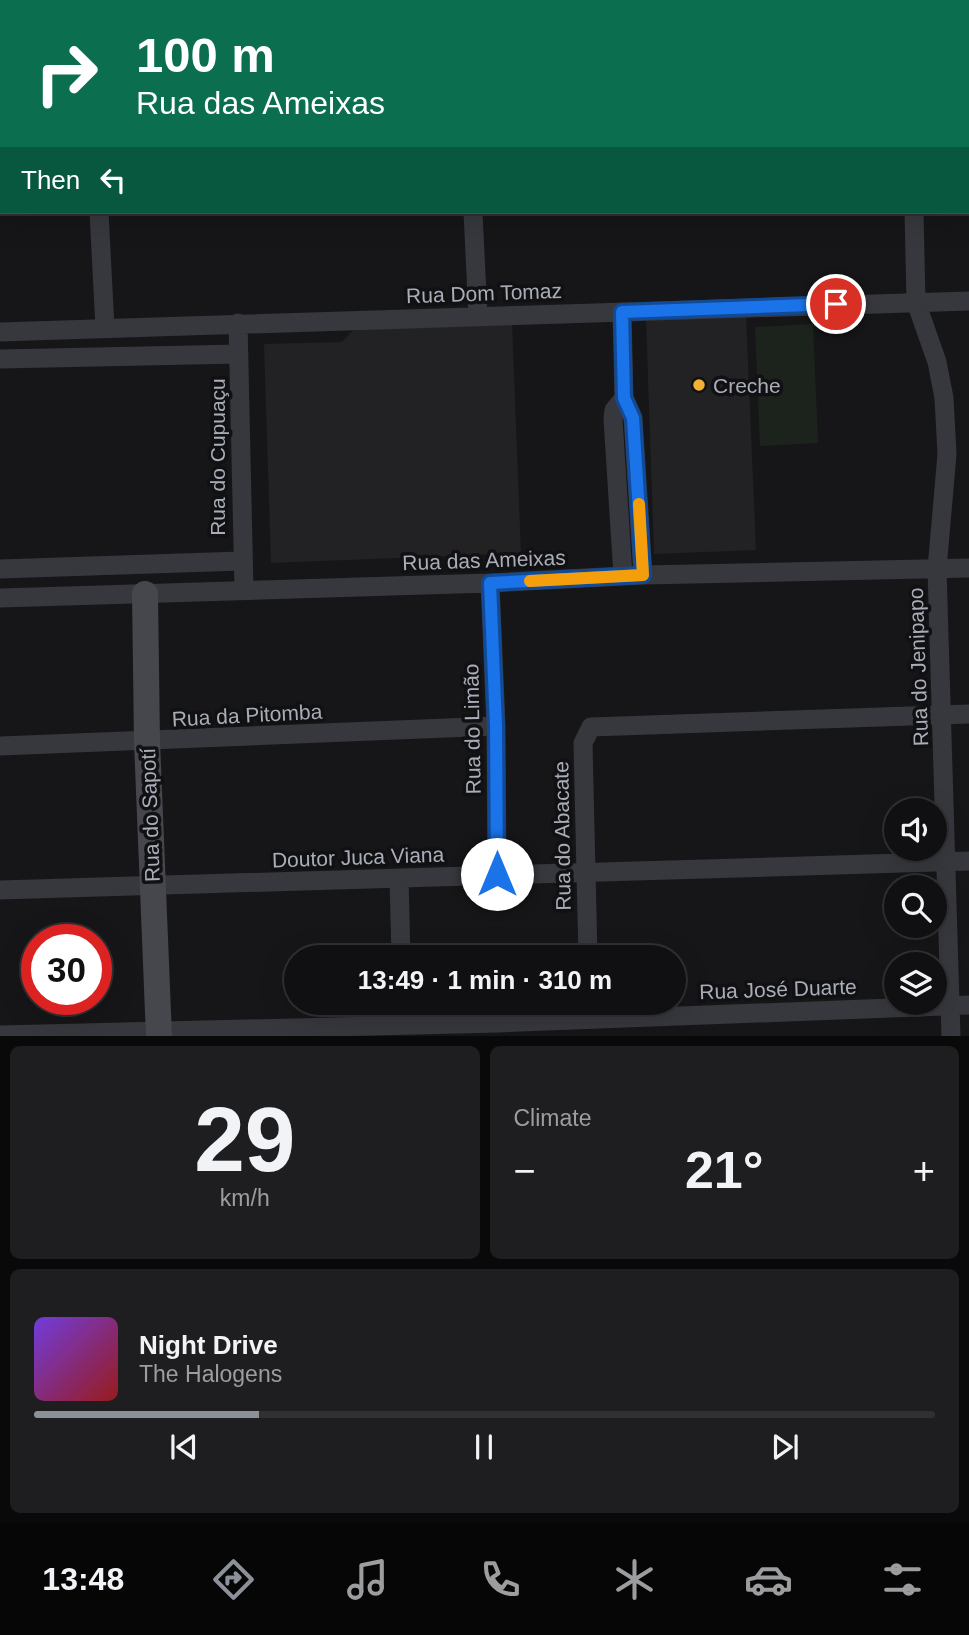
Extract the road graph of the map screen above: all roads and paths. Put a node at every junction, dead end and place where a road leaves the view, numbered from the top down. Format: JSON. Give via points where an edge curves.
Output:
{"nodes":[{"id":1,"x":99,"y":214,"type":"edge"},
{"id":2,"x":473,"y":214,"type":"edge"},
{"id":3,"x":914,"y":214,"type":"edge"},
{"id":4,"x":969,"y":301,"type":"edge"},
{"id":5,"x":916,"y":302,"type":"junction"},
{"id":6,"x":622,"y":312,"type":"junction"},
{"id":7,"x":478,"y":316,"type":"junction"},
{"id":8,"x":239,"y":323,"type":"junction"},
{"id":9,"x":105,"y":328,"type":"junction"},
{"id":10,"x":0,"y":332,"type":"edge"},
{"id":11,"x":239,"y":354,"type":"junction"},
{"id":12,"x":0,"y":359,"type":"edge"},
{"id":13,"x":624,"y":398,"type":"junction"},
{"id":14,"x":241,"y":561,"type":"junction"},
{"id":15,"x":143,"y":566,"type":"junction"},
{"id":16,"x":969,"y":568,"type":"edge"},
{"id":17,"x":0,"y":569,"type":"edge"},
{"id":18,"x":937,"y":569,"type":"junction"},
{"id":19,"x":643,"y":575,"type":"junction"},
{"id":20,"x":623,"y":576,"type":"junction"},
{"id":21,"x":490,"y":583,"type":"junction"},
{"id":22,"x":244,"y":590,"type":"junction"},
{"id":23,"x":145,"y":594,"type":"junction"},
{"id":24,"x":0,"y":598,"type":"edge"},
{"id":25,"x":969,"y":714,"type":"edge"},
{"id":26,"x":943,"y":715,"type":"junction"},
{"id":27,"x":496,"y":726,"type":"junction"},
{"id":28,"x":147,"y":742,"type":"junction"},
{"id":29,"x":0,"y":746,"type":"edge"},
{"id":30,"x":969,"y":861,"type":"edge"},
{"id":31,"x":945,"y":862,"type":"junction"},
{"id":32,"x":584,"y":872,"type":"junction"},
{"id":33,"x":497,"y":874,"type":"junction"},
{"id":34,"x":398,"y":879,"type":"junction"},
{"id":35,"x":153,"y":886,"type":"junction"},
{"id":36,"x":0,"y":890,"type":"edge"},
{"id":37,"x":401,"y":945,"type":"edge"},
{"id":38,"x":587,"y":945,"type":"edge"},
{"id":39,"x":959,"y":1005,"type":"edge"},
{"id":40,"x":686,"y":1009,"type":"edge"},
{"id":41,"x":404,"y":1015,"type":"edge"},
{"id":42,"x":571,"y":1015,"type":"edge"},
{"id":43,"x":404,"y":1024,"type":"junction"},
{"id":44,"x":498,"y":1030,"type":"edge"},
{"id":45,"x":159,"y":1033,"type":"edge"},
{"id":46,"x":0,"y":1035,"type":"edge"},
{"id":47,"x":951,"y":1036,"type":"edge"}],
"edges":[{"from":1,"to":9,"type":"street"},
{"from":2,"to":7,"type":"street"},
{"from":3,"to":5,"type":"street"},
{"from":4,"to":5,"type":"street","name":"Rua Dom Tomaz"},
{"from":5,"to":6,"type":"street","name":"Rua Dom Tomaz"},
{"from":5,"to":18,"type":"street","name":"Rua do Jenipapo","via":[[934,347],[944,398],[947,454]]},
{"from":6,"to":7,"type":"street","name":"Rua Dom Tomaz"},
{"from":6,"to":13,"type":"street"},
{"from":7,"to":8,"type":"street","name":"Rua Dom Tomaz"},
{"from":8,"to":9,"type":"street","name":"Rua Dom Tomaz"},
{"from":8,"to":11,"type":"street","name":"Rua do Cupuaçu"},
{"from":9,"to":10,"type":"street","name":"Rua Dom Tomaz"},
{"from":11,"to":12,"type":"street"},
{"from":11,"to":14,"type":"street","name":"Rua do Cupuaçu"},
{"from":13,"to":19,"type":"street","via":[[633,418]]},
{"from":13,"to":20,"type":"street","via":[[613,419]]},
{"from":14,"to":15,"type":"street"},
{"from":14,"to":22,"type":"street","name":"Rua do Cupuaçu"},
{"from":15,"to":17,"type":"street"},
{"from":15,"to":23,"type":"street"},
{"from":16,"to":18,"type":"street","name":"Rua das Ameixas"},
{"from":18,"to":19,"type":"street","name":"Rua das Ameixas"},
{"from":18,"to":26,"type":"street","name":"Rua do Jenipapo"},
{"from":19,"to":20,"type":"street","name":"Rua das Ameixas"},
{"from":20,"to":21,"type":"street","name":"Rua das Ameixas"},
{"from":21,"to":22,"type":"street","name":"Rua das Ameixas"},
{"from":21,"to":27,"type":"street","name":"Rua do Limão"},
{"from":22,"to":23,"type":"street","name":"Rua das Ameixas"},
{"from":23,"to":24,"type":"street","name":"Rua das Ameixas"},
{"from":23,"to":28,"type":"street","name":"Rua do Sapotí"},
{"from":25,"to":26,"type":"street"},
{"from":26,"to":31,"type":"street","name":"Rua do Jenipapo"},
{"from":26,"to":32,"type":"street","name":"Rua do Abacate","via":[[591,727],[583,743]]},
{"from":27,"to":28,"type":"street","name":"Rua da Pitomba"},
{"from":27,"to":33,"type":"street","name":"Rua do Limão"},
{"from":28,"to":29,"type":"street","name":"Rua da Pitomba"},
{"from":28,"to":35,"type":"street","name":"Rua do Sapotí"},
{"from":30,"to":31,"type":"street","name":"Doutor Juca Viana"},
{"from":31,"to":32,"type":"street","name":"Doutor Juca Viana"},
{"from":31,"to":39,"type":"street","name":"Rua do Jenipapo"},
{"from":32,"to":33,"type":"street","name":"Doutor Juca Viana"},
{"from":32,"to":38,"type":"street","name":"Rua do Abacate"},
{"from":33,"to":34,"type":"street","name":"Doutor Juca Viana"},
{"from":34,"to":35,"type":"street","name":"Doutor Juca Viana"},
{"from":34,"to":37,"type":"street"},
{"from":35,"to":36,"type":"street","name":"Doutor Juca Viana"},
{"from":35,"to":45,"type":"street","name":"Rua do Sapotí"},
{"from":39,"to":40,"type":"street","name":"Rua José Duarte"},
{"from":39,"to":47,"type":"street","name":"Rua do Jenipapo"},
{"from":41,"to":43,"type":"street"},
{"from":42,"to":44,"type":"street","name":"Rua José Duarte"},
{"from":43,"to":44,"type":"street","name":"Rua José Duarte"},
{"from":43,"to":45,"type":"street","name":"Rua José Duarte"},
{"from":45,"to":46,"type":"street","name":"Rua José Duarte"}]}
